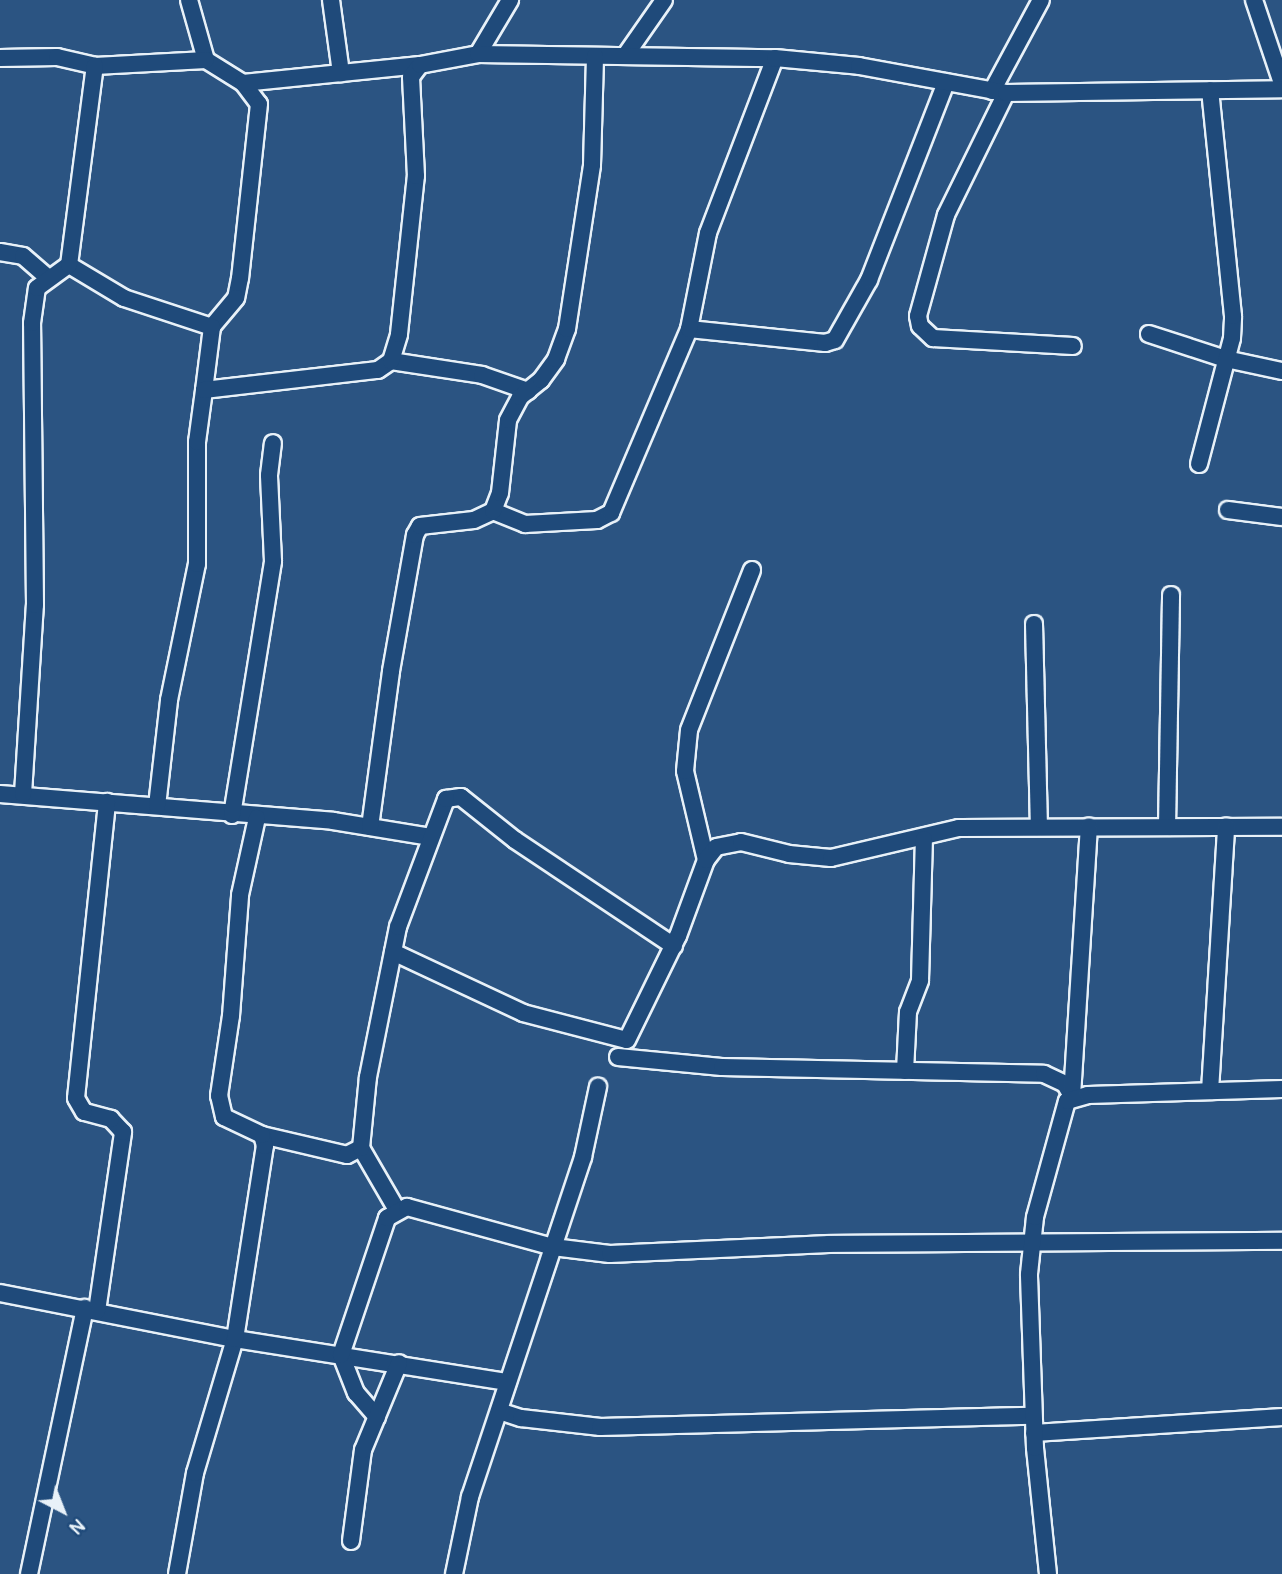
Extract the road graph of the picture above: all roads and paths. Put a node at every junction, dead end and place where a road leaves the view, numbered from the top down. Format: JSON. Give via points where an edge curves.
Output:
{"nodes":[{"id":1,"x":188,"y":0,"type":"edge"},
{"id":2,"x":331,"y":0,"type":"edge"},
{"id":3,"x":510,"y":0,"type":"edge"},
{"id":4,"x":664,"y":0,"type":"edge"},
{"id":5,"x":1041,"y":0,"type":"edge"},
{"id":6,"x":1254,"y":0,"type":"edge"},
{"id":7,"x":478,"y":54,"type":"junction"},
{"id":8,"x":595,"y":56,"type":"junction"},
{"id":9,"x":625,"y":56,"type":"junction"},
{"id":10,"x":0,"y":58,"type":"edge"},
{"id":11,"x":775,"y":58,"type":"junction"},
{"id":12,"x":206,"y":60,"type":"junction"},
{"id":13,"x":421,"y":65,"type":"junction"},
{"id":14,"x":95,"y":66,"type":"junction"},
{"id":15,"x":341,"y":73,"type":"junction"},
{"id":16,"x":946,"y":82,"type":"junction"},
{"id":17,"x":243,"y":83,"type":"junction"},
{"id":18,"x":1282,"y":86,"type":"edge"},
{"id":19,"x":1210,"y":90,"type":"junction"},
{"id":20,"x":999,"y":92,"type":"junction"},
{"id":21,"x":0,"y":252,"type":"edge"},
{"id":22,"x":69,"y":265,"type":"junction"},
{"id":23,"x":48,"y":278,"type":"junction"},
{"id":24,"x":212,"y":327,"type":"junction"},
{"id":25,"x":689,"y":329,"type":"junction"},
{"id":26,"x":1149,"y":334,"type":"dead end"},
{"id":27,"x":1073,"y":346,"type":"dead end"},
{"id":28,"x":1226,"y":359,"type":"junction"},
{"id":29,"x":390,"y":361,"type":"junction"},
{"id":30,"x":1282,"y":371,"type":"edge"},
{"id":31,"x":204,"y":390,"type":"junction"},
{"id":32,"x":528,"y":391,"type":"junction"},
{"id":33,"x":273,"y":443,"type":"dead end"},
{"id":34,"x":1199,"y":464,"type":"dead end"},
{"id":35,"x":1228,"y":510,"type":"dead end"},
{"id":36,"x":493,"y":511,"type":"junction"},
{"id":37,"x":1282,"y":517,"type":"edge"},
{"id":38,"x":752,"y":570,"type":"dead end"},
{"id":39,"x":1171,"y":595,"type":"dead end"},
{"id":40,"x":1034,"y":624,"type":"dead end"},
{"id":41,"x":0,"y":794,"type":"edge"},
{"id":42,"x":23,"y":794,"type":"junction"},
{"id":43,"x":107,"y":802,"type":"junction"},
{"id":44,"x":157,"y":806,"type":"junction"},
{"id":45,"x":232,"y":816,"type":"junction"},
{"id":46,"x":257,"y":818,"type":"junction"},
{"id":47,"x":370,"y":827,"type":"junction"},
{"id":48,"x":1040,"y":827,"type":"junction"},
{"id":49,"x":1089,"y":827,"type":"junction"},
{"id":50,"x":1167,"y":827,"type":"junction"},
{"id":51,"x":1226,"y":827,"type":"junction"},
{"id":52,"x":1282,"y":827,"type":"edge"},
{"id":53,"x":431,"y":837,"type":"junction"},
{"id":54,"x":923,"y":839,"type":"junction"},
{"id":55,"x":706,"y":860,"type":"junction"},
{"id":56,"x":674,"y":946,"type":"junction"},
{"id":57,"x":393,"y":952,"type":"junction"},
{"id":58,"x":618,"y":1058,"type":"dead end"},
{"id":59,"x":905,"y":1070,"type":"junction"},
{"id":60,"x":598,"y":1087,"type":"dead end"},
{"id":61,"x":1282,"y":1089,"type":"edge"},
{"id":62,"x":1210,"y":1091,"type":"junction"},
{"id":63,"x":1072,"y":1096,"type":"junction"},
{"id":64,"x":262,"y":1135,"type":"junction"},
{"id":65,"x":361,"y":1148,"type":"junction"},
{"id":66,"x":397,"y":1209,"type":"junction"},
{"id":67,"x":1282,"y":1241,"type":"edge"},
{"id":68,"x":1032,"y":1245,"type":"junction"},
{"id":69,"x":552,"y":1247,"type":"junction"},
{"id":70,"x":0,"y":1293,"type":"edge"},
{"id":71,"x":91,"y":1310,"type":"junction"},
{"id":72,"x":235,"y":1339,"type":"junction"},
{"id":73,"x":341,"y":1355,"type":"junction"},
{"id":74,"x":399,"y":1363,"type":"junction"},
{"id":75,"x":508,"y":1382,"type":"junction"},
{"id":76,"x":499,"y":1410,"type":"junction"},
{"id":77,"x":1033,"y":1416,"type":"junction"},
{"id":78,"x":377,"y":1417,"type":"junction"},
{"id":79,"x":1282,"y":1417,"type":"edge"},
{"id":80,"x":1034,"y":1433,"type":"junction"},
{"id":81,"x":351,"y":1541,"type":"dead end"},
{"id":82,"x":29,"y":1574,"type":"edge"},
{"id":83,"x":177,"y":1574,"type":"edge"},
{"id":84,"x":454,"y":1574,"type":"edge"},
{"id":85,"x":1048,"y":1574,"type":"edge"}],
"edges":[{"from":1,"to":12,"type":"street"},
{"from":2,"to":15,"type":"street"},
{"from":3,"to":7,"type":"street"},
{"from":4,"to":9,"type":"street"},
{"from":5,"to":20,"type":"street"},
{"from":6,"to":18,"type":"street"},
{"from":7,"to":8,"type":"street"},
{"from":7,"to":13,"type":"street"},
{"from":8,"to":9,"type":"street"},
{"from":8,"to":32,"type":"street","via":[[592,165],[576,291],[556,359]]},
{"from":9,"to":11,"type":"street"},
{"from":10,"to":14,"type":"street","via":[[57,57]]},
{"from":11,"to":16,"type":"street","via":[[859,66]]},
{"from":11,"to":25,"type":"street","via":[[708,233]]},
{"from":12,"to":14,"type":"street"},
{"from":12,"to":17,"type":"street"},
{"from":13,"to":15,"type":"street"},
{"from":13,"to":29,"type":"street","via":[[411,77],[416,176],[399,334]]},
{"from":14,"to":22,"type":"street"},
{"from":15,"to":17,"type":"street"},
{"from":16,"to":20,"type":"street"},
{"from":16,"to":25,"type":"street","via":[[869,279],[835,340],[825,343]]},
{"from":17,"to":24,"type":"street","via":[[259,104],[240,278],[236,298]]},
{"from":18,"to":19,"type":"street"},
{"from":19,"to":20,"type":"street"},
{"from":19,"to":28,"type":"street","via":[[1233,316]]},
{"from":20,"to":27,"type":"street","via":[[946,215],[920,326],[933,338]]},
{"from":21,"to":23,"type":"street","via":[[23,256]]},
{"from":22,"to":23,"type":"street"},
{"from":22,"to":24,"type":"street","via":[[124,298]]},
{"from":23,"to":42,"type":"street","via":[[37,288],[32,323],[35,605]]},
{"from":24,"to":31,"type":"street"},
{"from":25,"to":36,"type":"street","via":[[611,513],[597,520],[525,524]]},
{"from":26,"to":28,"type":"street"},
{"from":28,"to":30,"type":"street"},
{"from":28,"to":34,"type":"street"},
{"from":29,"to":31,"type":"street","via":[[366,372]]},
{"from":29,"to":32,"type":"street","via":[[482,374]]},
{"from":31,"to":44,"type":"street","via":[[197,442],[197,564],[169,700]]},
{"from":32,"to":36,"type":"street","via":[[508,420],[500,493]]},
{"from":33,"to":45,"type":"street","via":[[269,475],[273,561]]},
{"from":35,"to":37,"type":"street"},
{"from":36,"to":47,"type":"street","via":[[474,520],[420,526],[415,535]]},
{"from":38,"to":55,"type":"street","via":[[689,730],[685,771]]},
{"from":39,"to":50,"type":"street"},
{"from":40,"to":48,"type":"street"},
{"from":41,"to":42,"type":"street"},
{"from":42,"to":43,"type":"street"},
{"from":43,"to":44,"type":"street"},
{"from":43,"to":71,"type":"street","via":[[76,1098],[85,1112],[111,1119],[123,1132]]},
{"from":44,"to":45,"type":"street"},
{"from":45,"to":46,"type":"street"},
{"from":46,"to":47,"type":"street"},
{"from":46,"to":64,"type":"street","via":[[240,895],[219,1096],[224,1117]]},
{"from":47,"to":53,"type":"street"},
{"from":48,"to":49,"type":"street"},
{"from":48,"to":54,"type":"street","via":[[959,828]]},
{"from":49,"to":50,"type":"street"},
{"from":49,"to":63,"type":"street"},
{"from":50,"to":51,"type":"street"},
{"from":51,"to":52,"type":"street"},
{"from":51,"to":62,"type":"street"},
{"from":53,"to":56,"type":"street","via":[[446,799],[457,795],[515,840]]},
{"from":53,"to":57,"type":"street"},
{"from":54,"to":55,"type":"street","via":[[831,858],[741,842],[716,848]]},
{"from":54,"to":59,"type":"street","via":[[920,980],[908,1012]]},
{"from":55,"to":56,"type":"street"},
{"from":56,"to":57,"type":"street","via":[[627,1040],[523,1013]]},
{"from":57,"to":65,"type":"street","via":[[368,1077]]},
{"from":58,"to":59,"type":"street","via":[[722,1067]]},
{"from":59,"to":63,"type":"street","via":[[1044,1074],[1065,1084]]},
{"from":60,"to":69,"type":"street","via":[[583,1157]]},
{"from":61,"to":62,"type":"street"},
{"from":62,"to":63,"type":"street"},
{"from":63,"to":68,"type":"street","via":[[1058,1122]]},
{"from":64,"to":65,"type":"street","via":[[346,1155]]},
{"from":64,"to":72,"type":"street","via":[[265,1146]]},
{"from":65,"to":66,"type":"street"},
{"from":66,"to":69,"type":"street","via":[[449,1216]]},
{"from":66,"to":73,"type":"street","via":[[387,1218]]},
{"from":67,"to":68,"type":"street"},
{"from":68,"to":69,"type":"street","via":[[829,1244],[610,1254]]},
{"from":68,"to":77,"type":"street"},
{"from":69,"to":75,"type":"street"},
{"from":70,"to":71,"type":"street"},
{"from":71,"to":72,"type":"street"},
{"from":71,"to":82,"type":"street"},
{"from":72,"to":73,"type":"street"},
{"from":72,"to":83,"type":"street","via":[[195,1473]]},
{"from":73,"to":74,"type":"street"},
{"from":73,"to":78,"type":"street","via":[[356,1393]]},
{"from":74,"to":75,"type":"street"},
{"from":74,"to":78,"type":"street"},
{"from":75,"to":76,"type":"street"},
{"from":76,"to":77,"type":"street","via":[[521,1418],[600,1427]]},
{"from":76,"to":84,"type":"street","via":[[470,1497]]},
{"from":77,"to":80,"type":"street"},
{"from":78,"to":81,"type":"street","via":[[363,1450]]},
{"from":79,"to":80,"type":"street"},
{"from":80,"to":85,"type":"street"}]}
